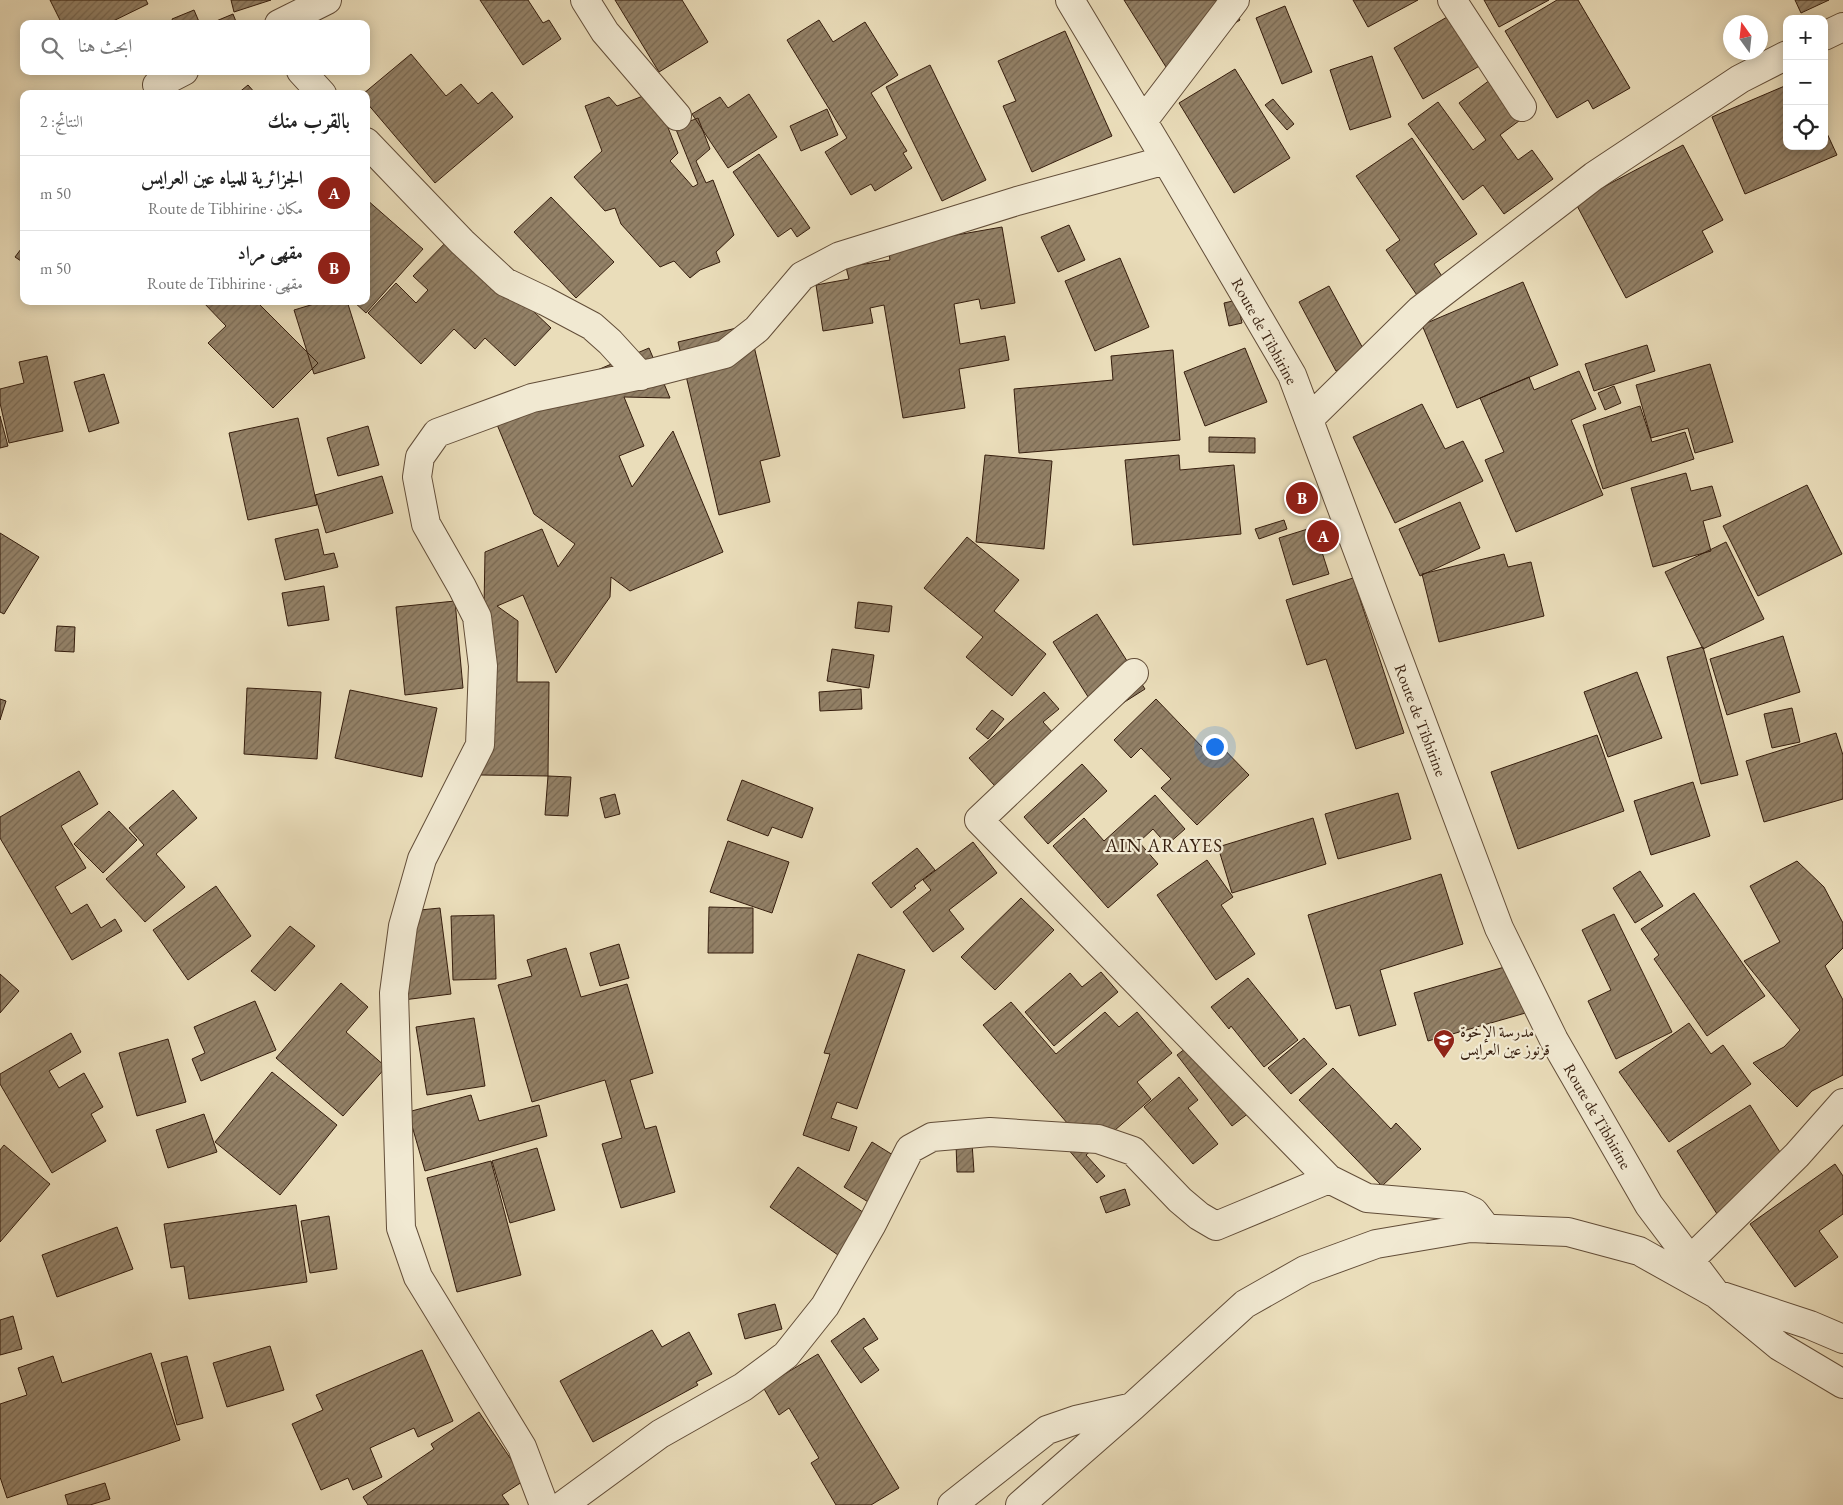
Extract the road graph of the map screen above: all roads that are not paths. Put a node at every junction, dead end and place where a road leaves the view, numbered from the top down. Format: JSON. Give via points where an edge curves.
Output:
{"nodes":[{"id":1,"x":327,"y":0,"type":"edge"},
{"id":2,"x":584,"y":0,"type":"edge"},
{"id":3,"x":1070,"y":0,"type":"edge"},
{"id":4,"x":1235,"y":0,"type":"edge"},
{"id":5,"x":1452,"y":0,"type":"edge"},
{"id":6,"x":287,"y":20,"type":"edge"},
{"id":7,"x":1843,"y":27,"type":"edge"},
{"id":8,"x":1828,"y":34,"type":"edge"},
{"id":9,"x":1783,"y":57,"type":"edge"},
{"id":10,"x":176,"y":75,"type":"edge"},
{"id":11,"x":305,"y":75,"type":"edge"},
{"id":12,"x":157,"y":85,"type":"dead end"},
{"id":13,"x":318,"y":90,"type":"edge"},
{"id":14,"x":1522,"y":107,"type":"dead end"},
{"id":15,"x":677,"y":116,"type":"dead end"},
{"id":16,"x":1143,"y":121,"type":"junction"},
{"id":17,"x":370,"y":146,"type":"edge"},
{"id":18,"x":1166,"y":160,"type":"junction"},
{"id":19,"x":641,"y":376,"type":"junction"},
{"id":20,"x":1309,"y":419,"type":"junction"},
{"id":21,"x":1134,"y":673,"type":"dead end"},
{"id":22,"x":1843,"y":1103,"type":"edge"},
{"id":23,"x":1329,"y":1179,"type":"junction"},
{"id":24,"x":1487,"y":1229,"type":"junction"},
{"id":25,"x":1690,"y":1260,"type":"junction"},
{"id":26,"x":1716,"y":1294,"type":"junction"},
{"id":27,"x":1843,"y":1339,"type":"edge"},
{"id":28,"x":1843,"y":1384,"type":"edge"},
{"id":29,"x":1132,"y":1407,"type":"junction"},
{"id":30,"x":544,"y":1505,"type":"edge"},
{"id":31,"x":563,"y":1505,"type":"edge"},
{"id":32,"x":952,"y":1505,"type":"edge"},
{"id":33,"x":1020,"y":1505,"type":"edge"}],
"edges":[{"from":1,"to":6,"type":"street"},
{"from":2,"to":15,"type":"street","via":[[605,32]]},
{"from":3,"to":16,"type":"street","name":"Route de Tibhirine"},
{"from":4,"to":16,"type":"street"},
{"from":5,"to":14,"type":"street"},
{"from":7,"to":8,"type":"street"},
{"from":9,"to":20,"type":"street","via":[[1740,79],[1586,182],[1420,310]]},
{"from":10,"to":12,"type":"street"},
{"from":11,"to":13,"type":"street"},
{"from":16,"to":18,"type":"street","name":"Route de Tibhirine"},
{"from":17,"to":19,"type":"street","via":[[505,282],[592,326]]},
{"from":18,"to":19,"type":"street","via":[[1017,201],[840,256],[802,276],[757,329],[725,354]]},
{"from":18,"to":20,"type":"street","name":"Route de Tibhirine","via":[[1292,375]]},
{"from":19,"to":30,"type":"street","via":[[532,398],[437,433],[420,457],[417,477],[426,524],[477,617],[483,666],[480,745],[422,859],[403,926],[394,993],[401,1228],[418,1277],[522,1447]]},
{"from":20,"to":25,"type":"street","name":"Route de Tibhirine","via":[[1499,928],[1554,1040],[1649,1205]]},
{"from":21,"to":23,"type":"street","via":[[979,820]]},
{"from":22,"to":25,"type":"street","via":[[1797,1155]]},
{"from":23,"to":24,"type":"street","via":[[1366,1198],[1461,1206],[1474,1212]]},
{"from":23,"to":31,"type":"street","via":[[1216,1226],[1180,1200],[1133,1151],[1098,1139],[990,1132],[932,1137],[910,1149],[825,1306],[786,1355],[742,1386],[660,1434]]},
{"from":24,"to":26,"type":"street","via":[[1568,1232],[1639,1251]]},
{"from":24,"to":29,"type":"street","via":[[1470,1228],[1376,1244],[1305,1270],[1245,1304]]},
{"from":25,"to":26,"type":"street","name":"Route de Tibhirine"},
{"from":26,"to":27,"type":"street"},
{"from":26,"to":28,"type":"street","name":"Route de Tibhirine","via":[[1779,1346]]},
{"from":29,"to":32,"type":"street","via":[[1047,1430]]},
{"from":29,"to":33,"type":"street"}]}
